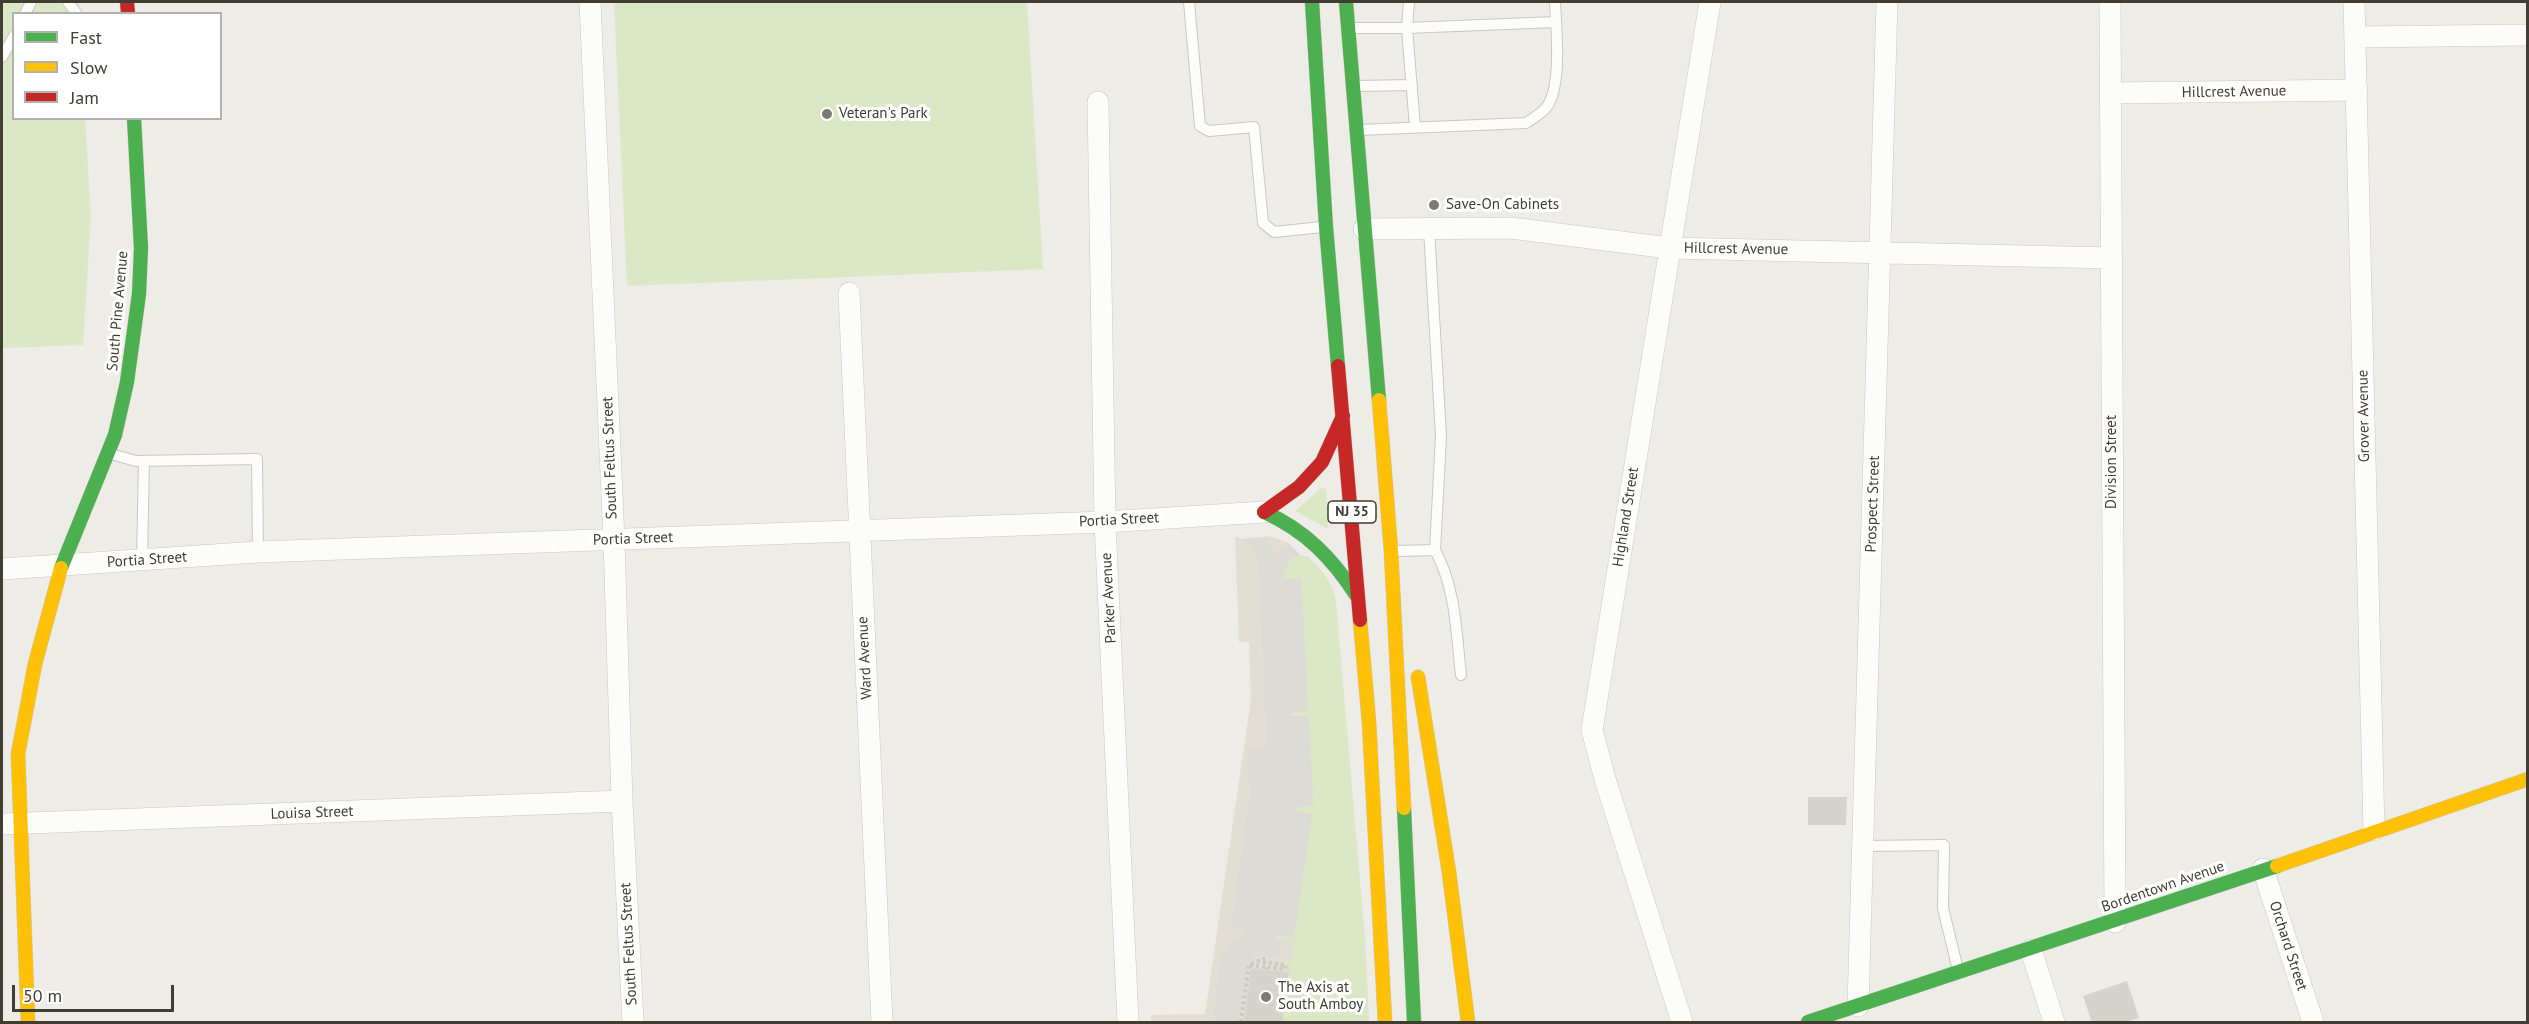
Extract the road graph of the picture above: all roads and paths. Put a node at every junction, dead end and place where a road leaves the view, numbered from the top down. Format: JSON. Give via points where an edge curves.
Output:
{"nodes":[{"id":1,"x":590,"y":2,"type":"edge"},
{"id":2,"x":1189,"y":2,"type":"edge"},
{"id":3,"x":1312,"y":2,"type":"edge"},
{"id":4,"x":1346,"y":2,"type":"edge"},
{"id":5,"x":1408,"y":2,"type":"edge"},
{"id":6,"x":1555,"y":2,"type":"edge"},
{"id":7,"x":1710,"y":2,"type":"edge"},
{"id":8,"x":1887,"y":2,"type":"edge"},
{"id":9,"x":2110,"y":2,"type":"edge"},
{"id":10,"x":2354,"y":2,"type":"edge"},
{"id":11,"x":1556,"y":22,"type":"junction"},
{"id":12,"x":1348,"y":28,"type":"junction"},
{"id":13,"x":1407,"y":28,"type":"junction"},
{"id":14,"x":2528,"y":35,"type":"edge"},
{"id":15,"x":2355,"y":37,"type":"junction"},
{"id":16,"x":12,"y":40,"type":"edge"},
{"id":17,"x":2,"y":59,"type":"edge"},
{"id":18,"x":1412,"y":85,"type":"junction"},
{"id":19,"x":1353,"y":86,"type":"junction"},
{"id":20,"x":2357,"y":90,"type":"junction"},
{"id":21,"x":2111,"y":93,"type":"junction"},
{"id":22,"x":1098,"y":102,"type":"dead end"},
{"id":23,"x":134,"y":120,"type":"edge"},
{"id":24,"x":1415,"y":128,"type":"junction"},
{"id":25,"x":1356,"y":130,"type":"junction"},
{"id":26,"x":1326,"y":226,"type":"junction"},
{"id":27,"x":1364,"y":229,"type":"junction"},
{"id":28,"x":1429,"y":229,"type":"junction"},
{"id":29,"x":1669,"y":248,"type":"junction"},
{"id":30,"x":1880,"y":253,"type":"junction"},
{"id":31,"x":2110,"y":258,"type":"junction"},
{"id":32,"x":849,"y":293,"type":"dead end"},
{"id":33,"x":1344,"y":413,"type":"junction"},
{"id":34,"x":108,"y":453,"type":"junction"},
{"id":35,"x":144,"y":461,"type":"junction"},
{"id":36,"x":1264,"y":512,"type":"junction"},
{"id":37,"x":1105,"y":522,"type":"junction"},
{"id":38,"x":859,"y":529,"type":"junction"},
{"id":39,"x":614,"y":540,"type":"junction"},
{"id":40,"x":1435,"y":550,"type":"junction"},
{"id":41,"x":1391,"y":551,"type":"junction"},
{"id":42,"x":258,"y":552,"type":"junction"},
{"id":43,"x":142,"y":560,"type":"junction"},
{"id":44,"x":62,"y":566,"type":"junction"},
{"id":45,"x":2,"y":569,"type":"edge"},
{"id":46,"x":1358,"y":600,"type":"junction"},
{"id":47,"x":1407,"y":608,"type":"dead end"},
{"id":48,"x":1417,"y":663,"type":"dead end"},
{"id":49,"x":1461,"y":675,"type":"dead end"},
{"id":50,"x":2528,"y":779,"type":"edge"},
{"id":51,"x":622,"y":801,"type":"junction"},
{"id":52,"x":11,"y":824,"type":"edge"},
{"id":53,"x":2374,"y":830,"type":"junction"},
{"id":54,"x":1864,"y":846,"type":"junction"},
{"id":55,"x":2264,"y":869,"type":"junction"},
{"id":56,"x":2115,"y":922,"type":"junction"},
{"id":57,"x":2031,"y":950,"type":"junction"},
{"id":58,"x":1268,"y":957,"type":"dead end"},
{"id":59,"x":1256,"y":961,"type":"junction"},
{"id":60,"x":1249,"y":965,"type":"junction"},
{"id":61,"x":1959,"y":974,"type":"junction"},
{"id":62,"x":1858,"y":1006,"type":"junction"},
{"id":63,"x":28,"y":1023,"type":"edge"},
{"id":64,"x":633,"y":1023,"type":"edge"},
{"id":65,"x":882,"y":1023,"type":"edge"},
{"id":66,"x":1128,"y":1023,"type":"edge"},
{"id":67,"x":1241,"y":1023,"type":"edge"},
{"id":68,"x":1385,"y":1023,"type":"edge"},
{"id":69,"x":1414,"y":1023,"type":"edge"},
{"id":70,"x":1468,"y":1023,"type":"edge"},
{"id":71,"x":1682,"y":1023,"type":"edge"},
{"id":72,"x":1808,"y":1023,"type":"edge"},
{"id":73,"x":2054,"y":1023,"type":"edge"},
{"id":74,"x":2313,"y":1023,"type":"edge"}],
"edges":[{"from":1,"to":39,"type":"street","name":"South Feltus Street"},
{"from":2,"to":26,"type":"lane","via":[[1200,126],[1209,131],[1254,127],[1263,223],[1268,229],[1274,232]]},
{"from":3,"to":26,"type":"main road","number":"NJ 35"},
{"from":4,"to":12,"type":"main road","number":"NJ 35"},
{"from":5,"to":13,"type":"lane"},
{"from":6,"to":11,"type":"lane"},
{"from":7,"to":29,"type":"street","name":"Highland Street"},
{"from":8,"to":30,"type":"street","name":"Prospect Street"},
{"from":9,"to":21,"type":"street","name":"Division Street"},
{"from":10,"to":15,"type":"street","name":"Grover Avenue"},
{"from":11,"to":13,"type":"lane"},
{"from":11,"to":24,"type":"lane","via":[[1555,81],[1547,107],[1539,114],[1526,123]]},
{"from":12,"to":13,"type":"lane"},
{"from":12,"to":19,"type":"main road","number":"NJ 35"},
{"from":13,"to":18,"type":"lane"},
{"from":14,"to":15,"type":"street"},
{"from":15,"to":20,"type":"street","name":"Grover Avenue"},
{"from":16,"to":17,"type":"lane"},
{"from":18,"to":19,"type":"lane"},
{"from":18,"to":24,"type":"lane"},
{"from":19,"to":25,"type":"main road","number":"NJ 35"},
{"from":20,"to":21,"type":"street","name":"Hillcrest Avenue"},
{"from":20,"to":53,"type":"street","name":"Grover Avenue"},
{"from":21,"to":31,"type":"street","name":"Division Street"},
{"from":22,"to":37,"type":"street","name":"Parker Avenue"},
{"from":23,"to":34,"type":"main road","name":"South Pine Avenue","via":[[141,248],[139,294],[127,382]]},
{"from":24,"to":25,"type":"lane"},
{"from":25,"to":27,"type":"main road","number":"NJ 35"},
{"from":26,"to":33,"type":"main road","number":"NJ 35"},
{"from":27,"to":28,"type":"street","name":"Hillcrest Avenue"},
{"from":27,"to":41,"type":"main road","number":"NJ 35"},
{"from":28,"to":29,"type":"street","name":"Hillcrest Avenue","via":[[1511,228]]},
{"from":28,"to":40,"type":"lane","via":[[1441,436]]},
{"from":29,"to":30,"type":"street","name":"Hillcrest Avenue"},
{"from":29,"to":71,"type":"street","name":"Highland Street","via":[[1592,730]]},
{"from":30,"to":31,"type":"street","name":"Hillcrest Avenue"},
{"from":30,"to":54,"type":"street","name":"Prospect Street"},
{"from":31,"to":56,"type":"street","name":"Division Street"},
{"from":32,"to":38,"type":"street","name":"Ward Avenue"},
{"from":33,"to":36,"type":"main road","via":[[1322,462],[1299,488]]},
{"from":33,"to":46,"type":"main road","number":"NJ 35"},
{"from":34,"to":35,"type":"lane"},
{"from":34,"to":44,"type":"main road","name":"South Pine Avenue"},
{"from":35,"to":42,"type":"lane","via":[[257,459]]},
{"from":35,"to":43,"type":"lane"},
{"from":36,"to":37,"type":"street","name":"Portia Street"},
{"from":36,"to":46,"type":"main road","via":[[1288,521],[1314,540],[1337,563]]},
{"from":37,"to":38,"type":"street","name":"Portia Street"},
{"from":37,"to":66,"type":"street","name":"Parker Avenue"},
{"from":38,"to":39,"type":"street","name":"Portia Street"},
{"from":38,"to":65,"type":"street","name":"Ward Avenue"},
{"from":39,"to":42,"type":"street","name":"Portia Street"},
{"from":39,"to":51,"type":"street","name":"South Feltus Street"},
{"from":40,"to":41,"type":"lane"},
{"from":40,"to":49,"type":"lane","via":[[1446,570],[1453,597]]},
{"from":41,"to":47,"type":"main road"},
{"from":41,"to":69,"type":"main road","number":"NJ 35"},
{"from":42,"to":43,"type":"street","name":"Portia Street"},
{"from":43,"to":44,"type":"street","name":"Portia Street"},
{"from":44,"to":45,"type":"street","name":"Portia Street"},
{"from":44,"to":52,"type":"main road","name":"South Pine Avenue","via":[[35,664],[18,754]]},
{"from":46,"to":68,"type":"main road","number":"NJ 35","via":[[1369,722]]},
{"from":48,"to":70,"type":"main road","via":[[1423,727],[1449,873],[1459,982]]},
{"from":50,"to":53,"type":"main road","name":"Bordentown Avenue"},
{"from":51,"to":52,"type":"street","name":"Louisa Street"},
{"from":51,"to":64,"type":"street","name":"South Feltus Street"},
{"from":52,"to":63,"type":"main road","name":"South Pine Avenue"},
{"from":53,"to":55,"type":"main road","name":"Bordentown Avenue"},
{"from":54,"to":61,"type":"lane","via":[[1944,845],[1943,908]]},
{"from":54,"to":62,"type":"street","name":"Prospect Street"},
{"from":55,"to":56,"type":"main road","name":"Bordentown Avenue"},
{"from":55,"to":74,"type":"street","name":"Orchard Street"},
{"from":56,"to":57,"type":"main road","name":"Bordentown Avenue"},
{"from":57,"to":61,"type":"main road","name":"Bordentown Avenue"},
{"from":57,"to":73,"type":"street"},
{"from":58,"to":59,"type":"path"},
{"from":59,"to":60,"type":"path"},
{"from":59,"to":60,"type":"path","via":[[1286,965],[1285,969]]},
{"from":60,"to":67,"type":"path"},
{"from":61,"to":62,"type":"main road","name":"Bordentown Avenue"},
{"from":62,"to":72,"type":"main road","name":"Bordentown Avenue"}]}
